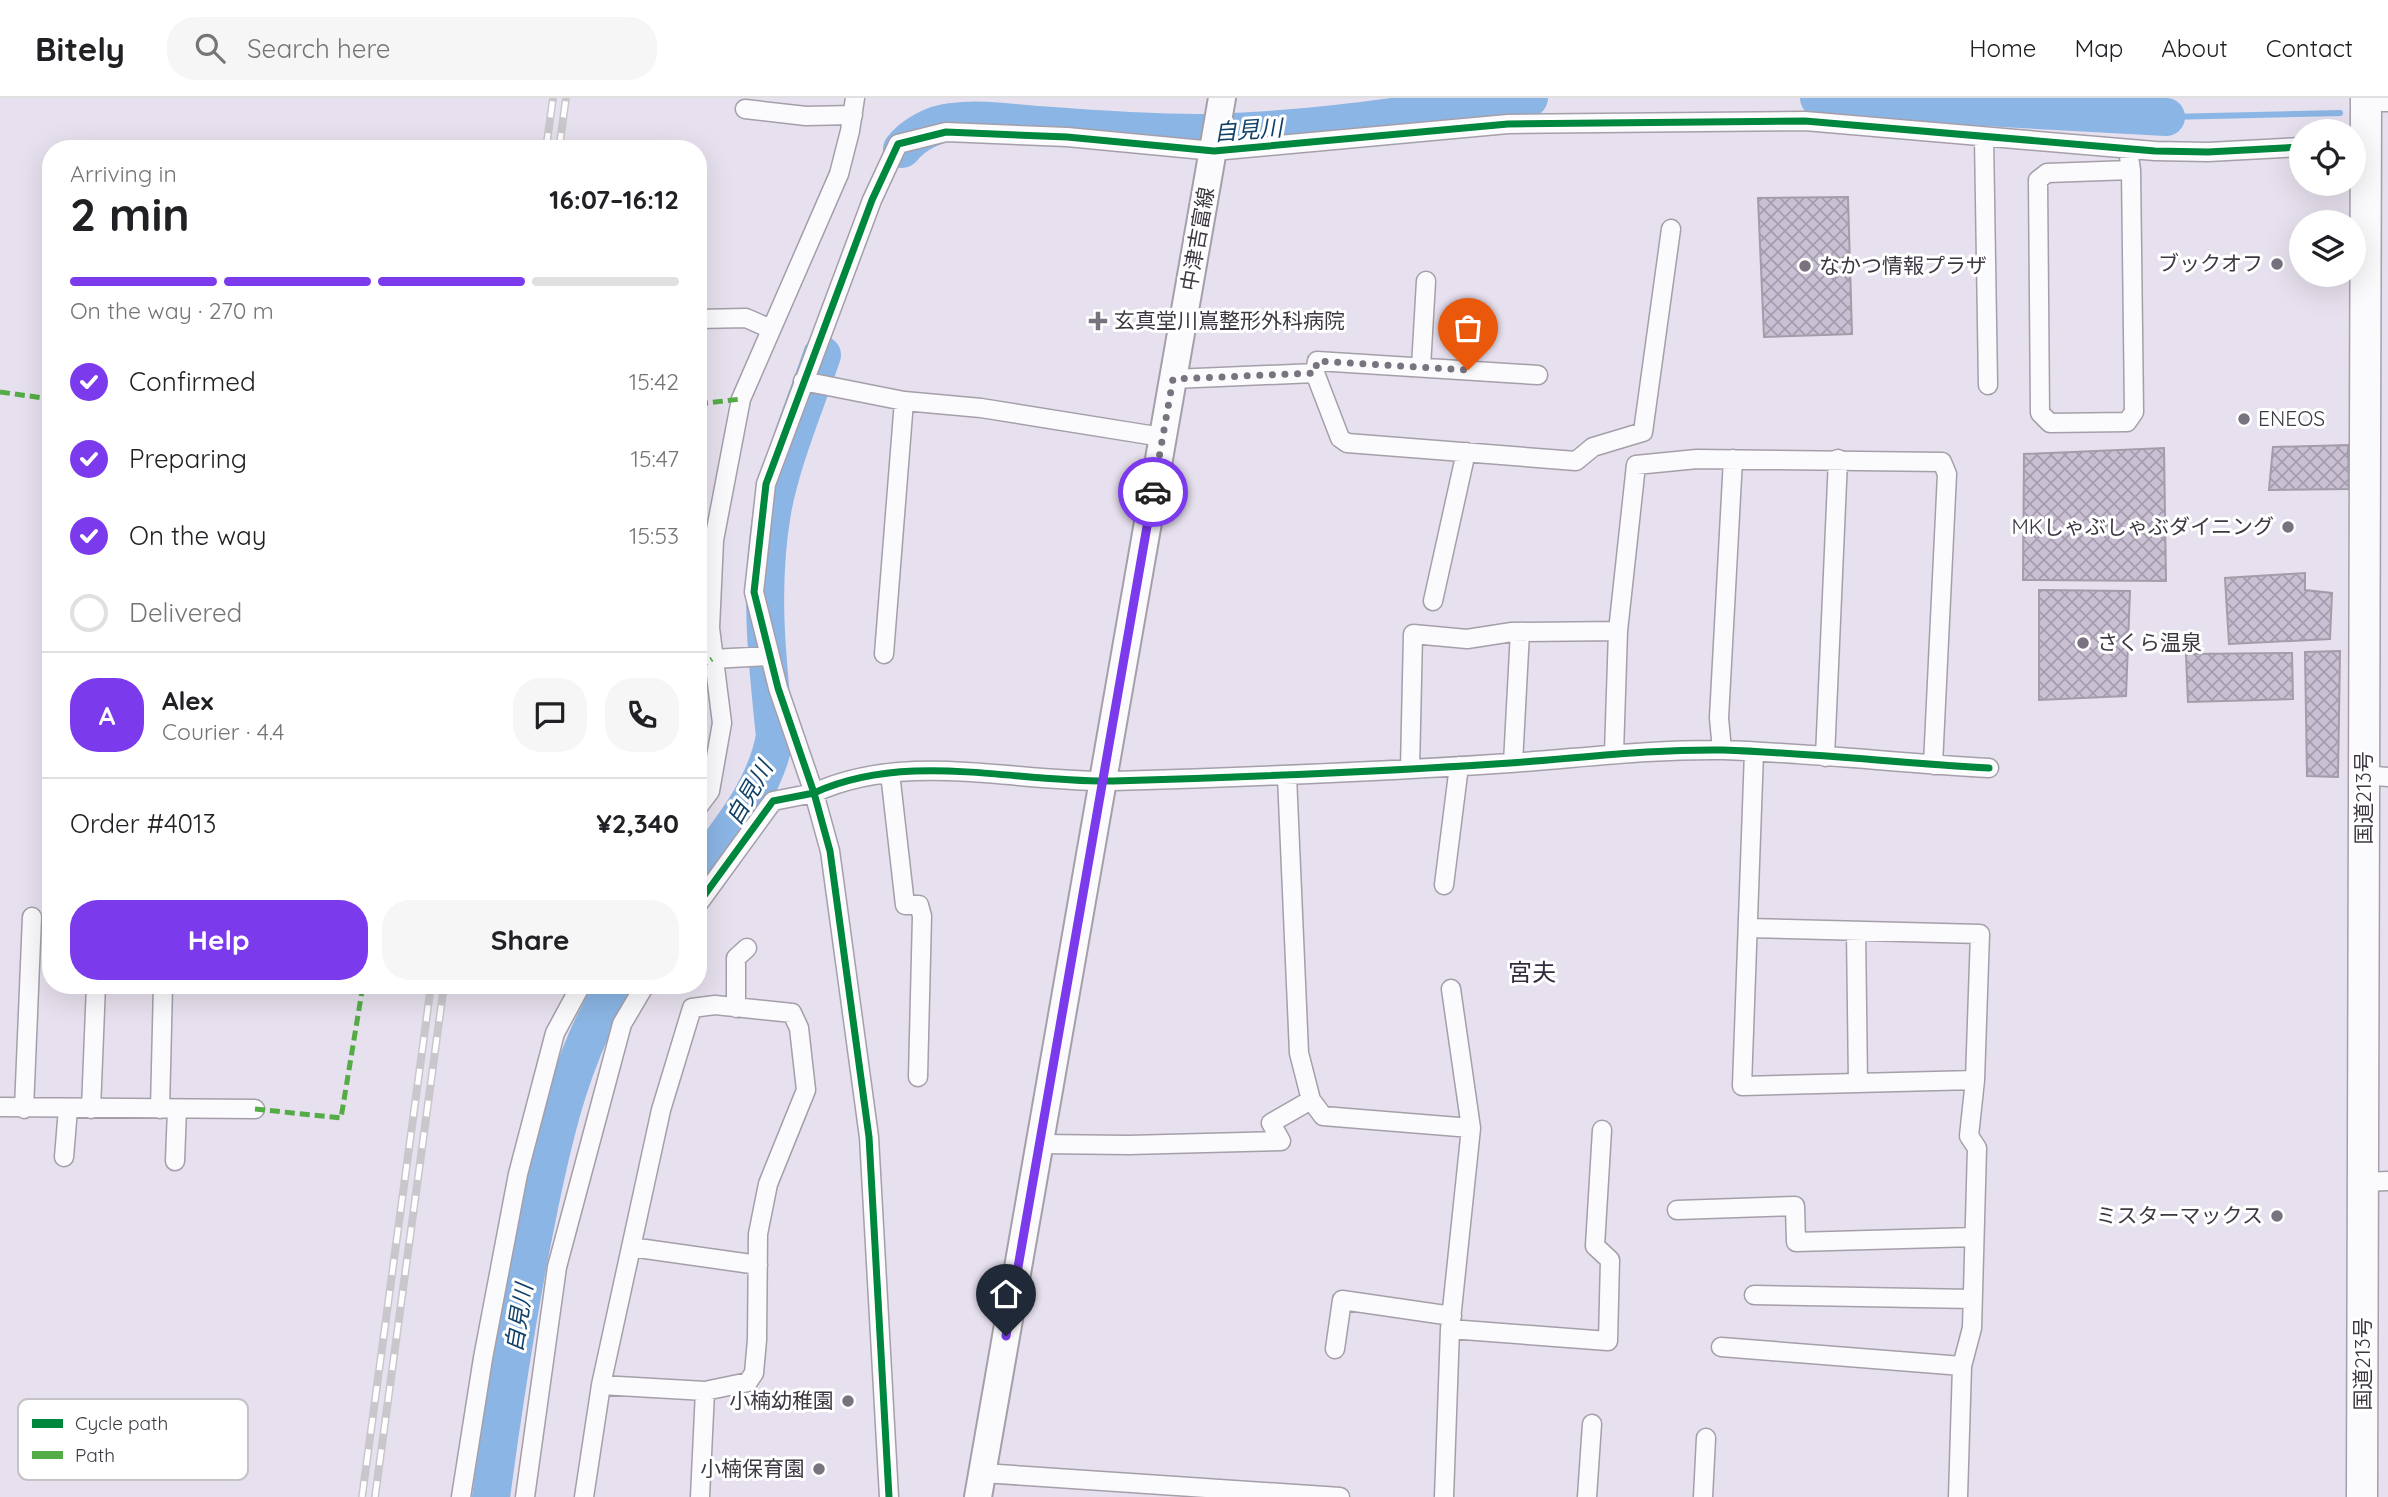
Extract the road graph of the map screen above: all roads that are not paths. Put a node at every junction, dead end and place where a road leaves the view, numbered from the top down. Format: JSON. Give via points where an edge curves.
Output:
{"nodes":[{"id":1,"x":1222,"y":98,"type":"edge"},
{"id":2,"x":2373,"y":101,"type":"edge"},
{"id":3,"x":854,"y":106,"type":"edge"},
{"id":4,"x":745,"y":109,"type":"dead end"},
{"id":5,"x":2366,"y":124,"type":"edge"},
{"id":6,"x":1984,"y":137,"type":"junction"},
{"id":7,"x":2289,"y":148,"type":"edge"},
{"id":8,"x":2128,"y":149,"type":"junction"},
{"id":9,"x":1214,"y":151,"type":"junction"},
{"id":10,"x":2131,"y":170,"type":"junction"},
{"id":11,"x":2361,"y":196,"type":"edge"},
{"id":12,"x":1671,"y":229,"type":"dead end"},
{"id":13,"x":1426,"y":281,"type":"dead end"},
{"id":14,"x":707,"y":319,"type":"edge"},
{"id":15,"x":771,"y":329,"type":"junction"},
{"id":16,"x":1421,"y":367,"type":"junction"},
{"id":17,"x":1315,"y":373,"type":"junction"},
{"id":18,"x":1538,"y":375,"type":"dead end"},
{"id":19,"x":1173,"y":379,"type":"junction"},
{"id":20,"x":803,"y":382,"type":"junction"},
{"id":21,"x":1988,"y":384,"type":"dead end"},
{"id":22,"x":904,"y":401,"type":"junction"},
{"id":23,"x":1162,"y":437,"type":"junction"},
{"id":24,"x":1466,"y":452,"type":"junction"},
{"id":25,"x":1732,"y":459,"type":"junction"},
{"id":26,"x":1838,"y":459,"type":"junction"},
{"id":27,"x":1433,"y":600,"type":"dead end"},
{"id":28,"x":1618,"y":631,"type":"junction"},
{"id":29,"x":1520,"y":632,"type":"junction"},
{"id":30,"x":884,"y":654,"type":"dead end"},
{"id":31,"x":770,"y":656,"type":"junction"},
{"id":32,"x":712,"y":659,"type":"junction"},
{"id":33,"x":1722,"y":750,"type":"junction"},
{"id":34,"x":1754,"y":752,"type":"junction"},
{"id":35,"x":1614,"y":753,"type":"junction"},
{"id":36,"x":1825,"y":757,"type":"junction"},
{"id":37,"x":1513,"y":763,"type":"junction"},
{"id":38,"x":1933,"y":765,"type":"junction"},
{"id":39,"x":1459,"y":766,"type":"junction"},
{"id":40,"x":1989,"y":768,"type":"dead end"},
{"id":41,"x":1410,"y":769,"type":"junction"},
{"id":42,"x":890,"y":773,"type":"junction"},
{"id":43,"x":1287,"y":776,"type":"junction"},
{"id":44,"x":2376,"y":776,"type":"edge"},
{"id":45,"x":1101,"y":781,"type":"junction"},
{"id":46,"x":814,"y":793,"type":"junction"},
{"id":47,"x":707,"y":795,"type":"edge"},
{"id":48,"x":1444,"y":886,"type":"dead end"},
{"id":49,"x":707,"y":892,"type":"edge"},
{"id":50,"x":32,"y":917,"type":"dead end"},
{"id":51,"x":1748,"y":928,"type":"junction"},
{"id":52,"x":1856,"y":931,"type":"junction"},
{"id":53,"x":747,"y":948,"type":"dead end"},
{"id":54,"x":1451,"y":989,"type":"dead end"},
{"id":55,"x":96,"y":994,"type":"edge"},
{"id":56,"x":163,"y":994,"type":"edge"},
{"id":57,"x":576,"y":994,"type":"edge"},
{"id":58,"x":640,"y":994,"type":"edge"},
{"id":59,"x":736,"y":1008,"type":"junction"},
{"id":60,"x":918,"y":1077,"type":"dead end"},
{"id":61,"x":1975,"y":1080,"type":"junction"},
{"id":62,"x":1858,"y":1083,"type":"junction"},
{"id":63,"x":1311,"y":1100,"type":"junction"},
{"id":64,"x":0,"y":1107,"type":"edge"},
{"id":65,"x":24,"y":1109,"type":"junction"},
{"id":66,"x":68,"y":1109,"type":"junction"},
{"id":67,"x":91,"y":1109,"type":"junction"},
{"id":68,"x":168,"y":1109,"type":"junction"},
{"id":69,"x":256,"y":1109,"type":"dead end"},
{"id":70,"x":1471,"y":1128,"type":"junction"},
{"id":71,"x":1602,"y":1129,"type":"dead end"},
{"id":72,"x":1040,"y":1143,"type":"junction"},
{"id":73,"x":64,"y":1157,"type":"dead end"},
{"id":74,"x":175,"y":1161,"type":"dead end"},
{"id":75,"x":2376,"y":1182,"type":"edge"},
{"id":76,"x":1677,"y":1210,"type":"dead end"},
{"id":77,"x":1974,"y":1237,"type":"junction"},
{"id":78,"x":631,"y":1247,"type":"junction"},
{"id":79,"x":758,"y":1265,"type":"junction"},
{"id":80,"x":1754,"y":1295,"type":"dead end"},
{"id":81,"x":1972,"y":1299,"type":"junction"},
{"id":82,"x":1451,"y":1323,"type":"junction"},
{"id":83,"x":1721,"y":1347,"type":"dead end"},
{"id":84,"x":1335,"y":1349,"type":"dead end"},
{"id":85,"x":1962,"y":1366,"type":"junction"},
{"id":86,"x":601,"y":1385,"type":"junction"},
{"id":87,"x":705,"y":1391,"type":"junction"},
{"id":88,"x":1592,"y":1424,"type":"dead end"},
{"id":89,"x":1706,"y":1438,"type":"dead end"},
{"id":90,"x":981,"y":1485,"type":"edge"},
{"id":91,"x":461,"y":1497,"type":"edge"},
{"id":92,"x":525,"y":1497,"type":"edge"},
{"id":93,"x":584,"y":1497,"type":"edge"},
{"id":94,"x":700,"y":1497,"type":"edge"},
{"id":95,"x":889,"y":1497,"type":"edge"},
{"id":96,"x":1340,"y":1497,"type":"edge"},
{"id":97,"x":1444,"y":1497,"type":"edge"},
{"id":98,"x":1587,"y":1497,"type":"edge"},
{"id":99,"x":1703,"y":1497,"type":"edge"},
{"id":100,"x":1958,"y":1497,"type":"edge"},
{"id":101,"x":2362,"y":1497,"type":"edge"}],
"edges":[{"from":1,"to":9,"type":"main road","name":"中津吉富線"},
{"from":2,"to":5,"type":"highway","name":"国道213号"},
{"from":3,"to":4,"type":"street","via":[[806,116]]},
{"from":3,"to":15,"type":"street","via":[[839,174]]},
{"from":6,"to":8,"type":"street"},
{"from":6,"to":9,"type":"street","via":[[1805,121],[1508,124]]},
{"from":6,"to":21,"type":"street"},
{"from":7,"to":8,"type":"street","via":[[2195,152]]},
{"from":8,"to":10,"type":"street"},
{"from":9,"to":19,"type":"main road","name":"中津吉富線"},
{"from":9,"to":20,"type":"street","via":[[1067,137],[946,132],[898,144]]},
{"from":10,"to":10,"type":"street","via":[[2134,412],[2127,422],[2050,423],[2040,413],[2038,180],[2047,173]]},
{"from":11,"to":44,"type":"highway","name":"国道213号"},
{"from":12,"to":24,"type":"street","via":[[1643,432],[1593,447],[1576,461]]},
{"from":13,"to":16,"type":"street"},
{"from":14,"to":15,"type":"street","via":[[746,318]]},
{"from":15,"to":32,"type":"street","via":[[741,399],[713,540]]},
{"from":16,"to":17,"type":"street","via":[[1317,361]]},
{"from":16,"to":18,"type":"street"},
{"from":17,"to":19,"type":"street"},
{"from":17,"to":24,"type":"street","via":[[1340,438],[1347,443]]},
{"from":19,"to":23,"type":"main road","name":"中津吉富線"},
{"from":20,"to":22,"type":"street"},
{"from":20,"to":31,"type":"street","via":[[766,484],[754,592]]},
{"from":22,"to":23,"type":"street","via":[[981,408]]},
{"from":22,"to":30,"type":"street"},
{"from":23,"to":45,"type":"main road","name":"中津吉富線"},
{"from":24,"to":27,"type":"street"},
{"from":25,"to":26,"type":"street"},
{"from":25,"to":28,"type":"street","via":[[1636,465]]},
{"from":25,"to":33,"type":"street"},
{"from":26,"to":36,"type":"street"},
{"from":26,"to":38,"type":"street","via":[[1942,462],[1947,474]]},
{"from":28,"to":29,"type":"street"},
{"from":28,"to":35,"type":"street"},
{"from":29,"to":37,"type":"street"},
{"from":29,"to":41,"type":"street","via":[[1467,639],[1413,634]]},
{"from":31,"to":32,"type":"street"},
{"from":31,"to":46,"type":"street"},
{"from":32,"to":47,"type":"street","via":[[722,723]]},
{"from":33,"to":34,"type":"street"},
{"from":33,"to":35,"type":"street"},
{"from":34,"to":36,"type":"street"},
{"from":34,"to":51,"type":"street"},
{"from":35,"to":37,"type":"street"},
{"from":36,"to":38,"type":"street"},
{"from":37,"to":39,"type":"street"},
{"from":38,"to":40,"type":"street"},
{"from":39,"to":41,"type":"street"},
{"from":39,"to":48,"type":"street"},
{"from":41,"to":43,"type":"street"},
{"from":42,"to":45,"type":"street","via":[[983,773]]},
{"from":42,"to":46,"type":"street","via":[[836,783]]},
{"from":42,"to":60,"type":"street","via":[[905,905],[919,905],[922,916]]},
{"from":43,"to":45,"type":"street"},
{"from":43,"to":63,"type":"street","via":[[1298,1053]]},
{"from":44,"to":75,"type":"highway","name":"国道213号"},
{"from":45,"to":72,"type":"main road","name":"中津吉富線"},
{"from":46,"to":49,"type":"street","via":[[773,801]]},
{"from":46,"to":95,"type":"street","via":[[830,851],[869,1138]]},
{"from":50,"to":65,"type":"street"},
{"from":51,"to":52,"type":"street"},
{"from":51,"to":62,"type":"street","via":[[1742,1086]]},
{"from":52,"to":61,"type":"street","via":[[1980,934]]},
{"from":52,"to":62,"type":"street"},
{"from":53,"to":59,"type":"street","via":[[736,958]]},
{"from":54,"to":70,"type":"street"},
{"from":55,"to":67,"type":"street"},
{"from":56,"to":68,"type":"street"},
{"from":57,"to":91,"type":"street","via":[[555,1033],[518,1174]]},
{"from":58,"to":92,"type":"street","via":[[622,1024],[557,1267]]},
{"from":59,"to":78,"type":"street","via":[[692,1007],[661,1110]]},
{"from":59,"to":79,"type":"street","via":[[792,1013],[799,1028],[806,1090],[768,1184],[758,1234]]},
{"from":61,"to":62,"type":"street"},
{"from":61,"to":77,"type":"street","via":[[1969,1136],[1977,1148]]},
{"from":63,"to":70,"type":"street","via":[[1323,1116]]},
{"from":63,"to":72,"type":"street","via":[[1271,1124],[1281,1141]]},
{"from":64,"to":65,"type":"street"},
{"from":65,"to":66,"type":"street"},
{"from":66,"to":67,"type":"street"},
{"from":66,"to":73,"type":"street"},
{"from":67,"to":68,"type":"street"},
{"from":68,"to":69,"type":"street"},
{"from":68,"to":74,"type":"street"},
{"from":70,"to":82,"type":"street"},
{"from":71,"to":82,"type":"street","via":[[1595,1245],[1610,1260],[1608,1341]]},
{"from":72,"to":90,"type":"main road","name":"中津吉富線"},
{"from":75,"to":101,"type":"highway","name":"国道213号"},
{"from":76,"to":77,"type":"street","via":[[1795,1206],[1796,1242]]},
{"from":77,"to":81,"type":"street"},
{"from":78,"to":79,"type":"street"},
{"from":78,"to":86,"type":"street"},
{"from":79,"to":87,"type":"street","via":[[754,1373],[748,1382]]},
{"from":80,"to":81,"type":"street"},
{"from":81,"to":85,"type":"street","via":[[1972,1328]]},
{"from":82,"to":84,"type":"street","via":[[1342,1300]]},
{"from":82,"to":97,"type":"street"},
{"from":83,"to":85,"type":"street"},
{"from":85,"to":100,"type":"street"},
{"from":86,"to":87,"type":"street"},
{"from":86,"to":93,"type":"street"},
{"from":87,"to":94,"type":"street"},
{"from":88,"to":98,"type":"street"},
{"from":89,"to":99,"type":"street"},
{"from":90,"to":96,"type":"street"}]}
